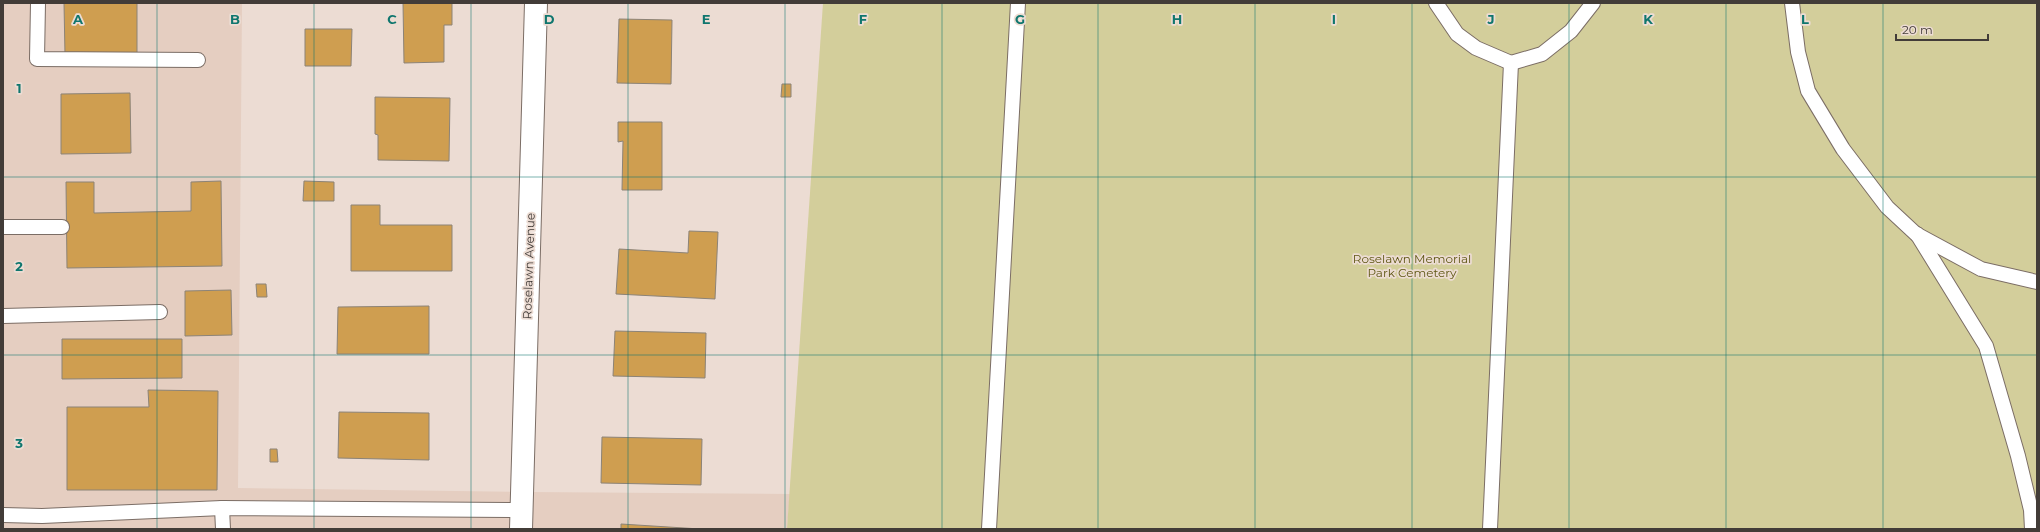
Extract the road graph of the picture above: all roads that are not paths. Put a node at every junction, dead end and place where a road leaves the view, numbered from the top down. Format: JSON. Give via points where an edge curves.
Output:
{"nodes":[{"id":1,"x":38,"y":3,"type":"edge"},
{"id":2,"x":536,"y":3,"type":"edge"},
{"id":3,"x":1018,"y":3,"type":"edge"},
{"id":4,"x":1436,"y":3,"type":"edge"},
{"id":5,"x":1594,"y":3,"type":"edge"},
{"id":6,"x":1792,"y":3,"type":"edge"},
{"id":7,"x":198,"y":60,"type":"dead end"},
{"id":8,"x":1511,"y":63,"type":"junction"},
{"id":9,"x":3,"y":227,"type":"edge"},
{"id":10,"x":62,"y":227,"type":"dead end"},
{"id":11,"x":1916,"y":234,"type":"junction"},
{"id":12,"x":2037,"y":282,"type":"edge"},
{"id":13,"x":160,"y":312,"type":"dead end"},
{"id":14,"x":3,"y":316,"type":"edge"},
{"id":15,"x":222,"y":508,"type":"junction"},
{"id":16,"x":3,"y":515,"type":"edge"},
{"id":17,"x":521,"y":519,"type":"edge"},
{"id":18,"x":223,"y":529,"type":"edge"},
{"id":19,"x":989,"y":529,"type":"edge"},
{"id":20,"x":1490,"y":529,"type":"edge"},
{"id":21,"x":2032,"y":529,"type":"edge"}],
"edges":[{"from":1,"to":7,"type":"lane","via":[[37,59]]},
{"from":2,"to":17,"type":"street","name":"Roselawn Avenue"},
{"from":3,"to":19,"type":"lane"},
{"from":4,"to":8,"type":"lane","via":[[1457,34],[1476,48]]},
{"from":5,"to":8,"type":"lane","via":[[1571,31],[1542,54]]},
{"from":6,"to":11,"type":"lane","via":[[1798,52],[1808,91],[1843,149],[1887,207]]},
{"from":8,"to":20,"type":"lane"},
{"from":9,"to":10,"type":"lane"},
{"from":11,"to":12,"type":"lane","via":[[1981,269]]},
{"from":11,"to":21,"type":"lane","via":[[1986,346],[2018,456],[2031,510]]},
{"from":13,"to":14,"type":"lane"},
{"from":15,"to":16,"type":"lane","via":[[42,516]]},
{"from":15,"to":17,"type":"lane"},
{"from":15,"to":18,"type":"lane"}]}
